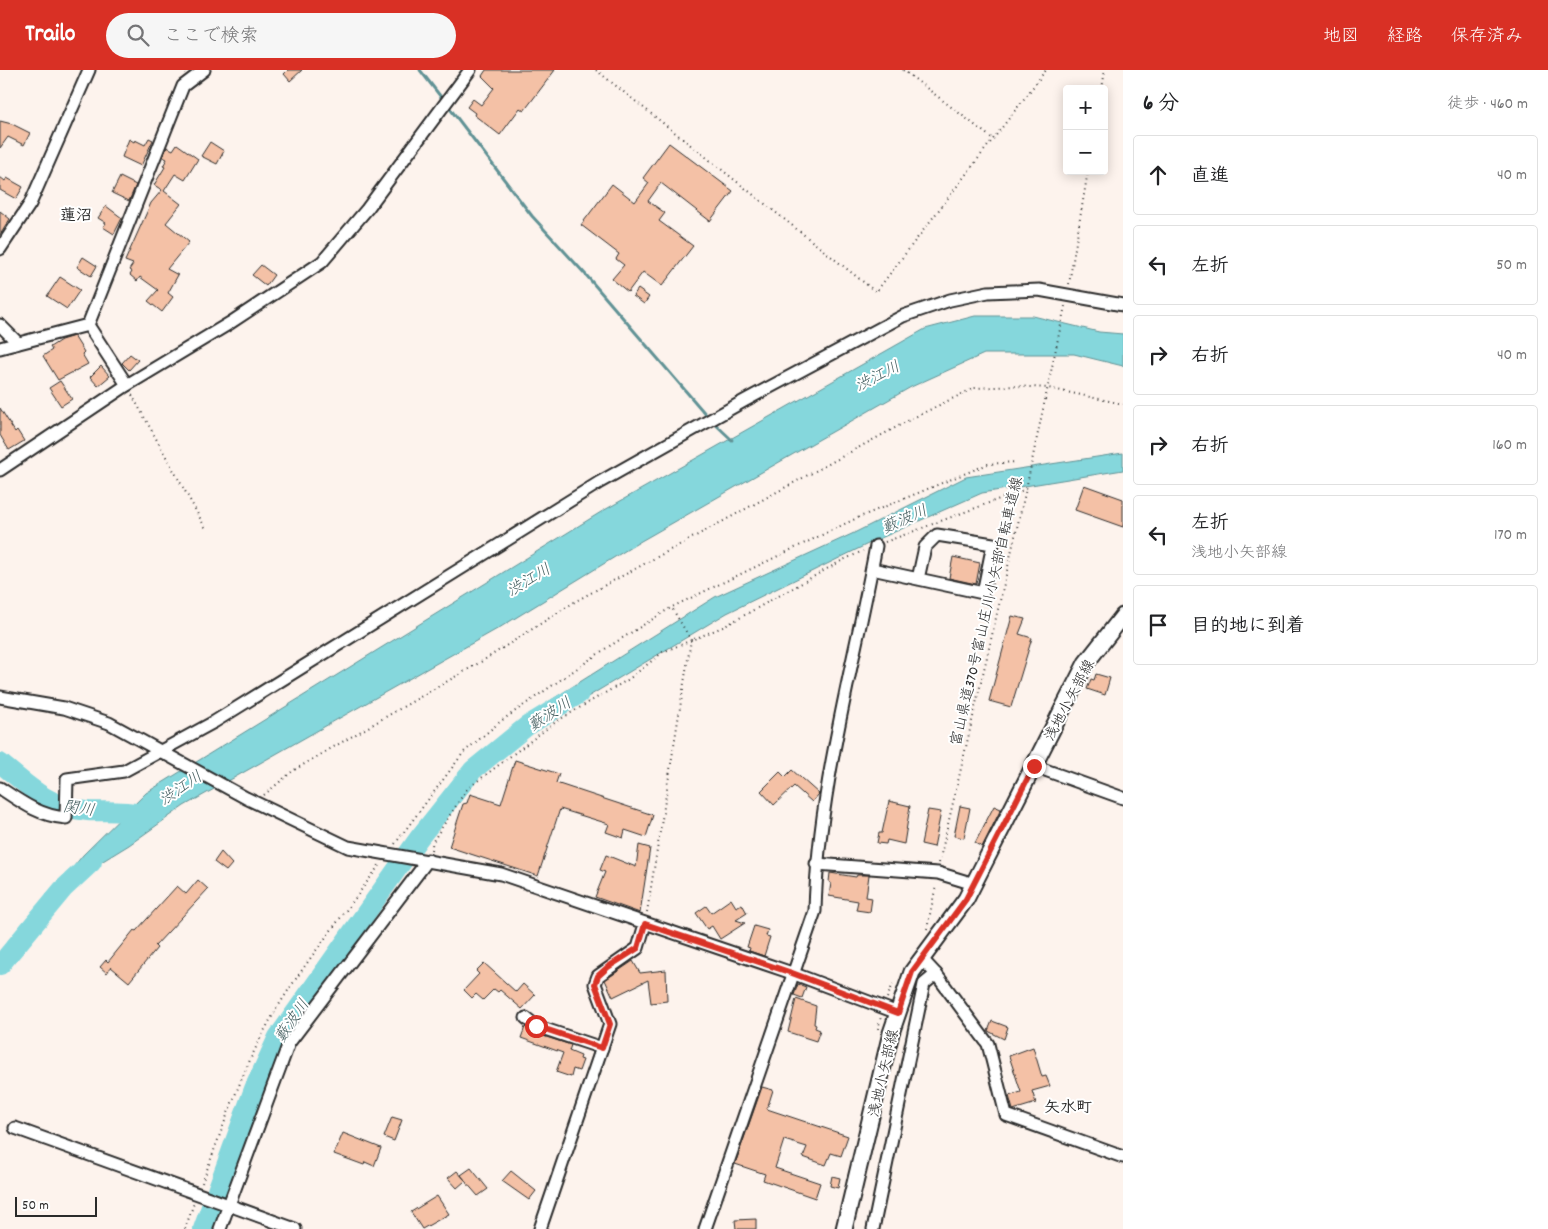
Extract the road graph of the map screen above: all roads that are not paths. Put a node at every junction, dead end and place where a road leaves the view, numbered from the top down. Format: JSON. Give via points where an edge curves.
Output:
{"nodes":[{"id":1,"x":89,"y":70,"type":"edge"},
{"id":2,"x":204,"y":70,"type":"edge"},
{"id":3,"x":470,"y":70,"type":"edge"},
{"id":4,"x":0,"y":249,"type":"edge"},
{"id":5,"x":1123,"y":305,"type":"edge"},
{"id":6,"x":0,"y":325,"type":"edge"},
{"id":7,"x":88,"y":325,"type":"junction"},
{"id":8,"x":18,"y":344,"type":"junction"},
{"id":9,"x":0,"y":348,"type":"edge"},
{"id":10,"x":127,"y":385,"type":"junction"},
{"id":11,"x":0,"y":470,"type":"edge"},
{"id":12,"x":876,"y":546,"type":"road end"},
{"id":13,"x":872,"y":569,"type":"junction"},
{"id":14,"x":918,"y":579,"type":"junction"},
{"id":15,"x":1123,"y":616,"type":"edge"},
{"id":16,"x":0,"y":697,"type":"edge"},
{"id":17,"x":164,"y":753,"type":"junction"},
{"id":18,"x":1034,"y":766,"type":"junction"},
{"id":19,"x":0,"y":788,"type":"edge"},
{"id":20,"x":1123,"y":798,"type":"edge"},
{"id":21,"x":424,"y":859,"type":"junction"},
{"id":22,"x":816,"y":864,"type":"junction"},
{"id":23,"x":974,"y":884,"type":"junction"},
{"id":24,"x":645,"y":924,"type":"junction"},
{"id":25,"x":922,"y":960,"type":"junction"},
{"id":26,"x":792,"y":973,"type":"junction"},
{"id":27,"x":936,"y":974,"type":"junction"},
{"id":28,"x":891,"y":1010,"type":"junction"},
{"id":29,"x":526,"y":1018,"type":"dead end"},
{"id":30,"x":602,"y":1048,"type":"junction"},
{"id":31,"x":15,"y":1128,"type":"dead end"},
{"id":32,"x":1123,"y":1157,"type":"edge"},
{"id":33,"x":228,"y":1206,"type":"junction"},
{"id":34,"x":220,"y":1229,"type":"edge"},
{"id":35,"x":295,"y":1229,"type":"edge"},
{"id":36,"x":540,"y":1229,"type":"edge"},
{"id":37,"x":705,"y":1229,"type":"edge"},
{"id":38,"x":844,"y":1229,"type":"edge"},
{"id":39,"x":873,"y":1229,"type":"edge"}],
"edges":[{"from":1,"to":4,"type":"street","via":[[30,204]]},
{"from":2,"to":7,"type":"street","via":[[183,86]]},
{"from":3,"to":10,"type":"street","via":[[367,209],[322,262],[230,323]]},
{"from":5,"to":17,"type":"street","via":[[1039,290],[988,292],[950,300],[903,316],[600,482]]},
{"from":6,"to":8,"type":"street"},
{"from":7,"to":8,"type":"street"},
{"from":7,"to":10,"type":"street"},
{"from":8,"to":9,"type":"street"},
{"from":10,"to":11,"type":"street"},
{"from":12,"to":13,"type":"street"},
{"from":13,"to":14,"type":"street"},
{"from":13,"to":22,"type":"street"},
{"from":14,"to":14,"type":"street","via":[[983,593],[992,544],[937,535],[925,547]]},
{"from":15,"to":18,"type":"main road","name":"浅地小矢部線","via":[[1086,663]]},
{"from":16,"to":17,"type":"street","via":[[64,708],[109,723]]},
{"from":17,"to":19,"type":"street","via":[[124,771],[67,779],[66,818],[36,811]]},
{"from":17,"to":21,"type":"street","via":[[246,798],[348,847]]},
{"from":18,"to":20,"type":"street"},
{"from":18,"to":23,"type":"main road","name":"浅地小矢部線"},
{"from":21,"to":24,"type":"street","via":[[501,874]]},
{"from":21,"to":33,"type":"street","via":[[289,1043]]},
{"from":22,"to":23,"type":"street","via":[[938,873]]},
{"from":22,"to":26,"type":"street","via":[[814,911]]},
{"from":23,"to":25,"type":"main road","name":"浅地小矢部線"},
{"from":24,"to":26,"type":"street"},
{"from":24,"to":30,"type":"street","via":[[638,948],[598,976],[595,984],[610,1024]]},
{"from":25,"to":27,"type":"street"},
{"from":25,"to":28,"type":"main road","name":"浅地小矢部線"},
{"from":26,"to":28,"type":"street"},
{"from":26,"to":37,"type":"street"},
{"from":27,"to":32,"type":"street","via":[[988,1044],[1006,1115]]},
{"from":27,"to":39,"type":"street","via":[[924,984]]},
{"from":28,"to":38,"type":"main road","name":"浅地小矢部線","via":[[892,1033]]},
{"from":29,"to":30,"type":"street","via":[[536,1026]]},
{"from":30,"to":36,"type":"street"},
{"from":31,"to":33,"type":"street"},
{"from":33,"to":34,"type":"street"},
{"from":33,"to":35,"type":"street"}]}
